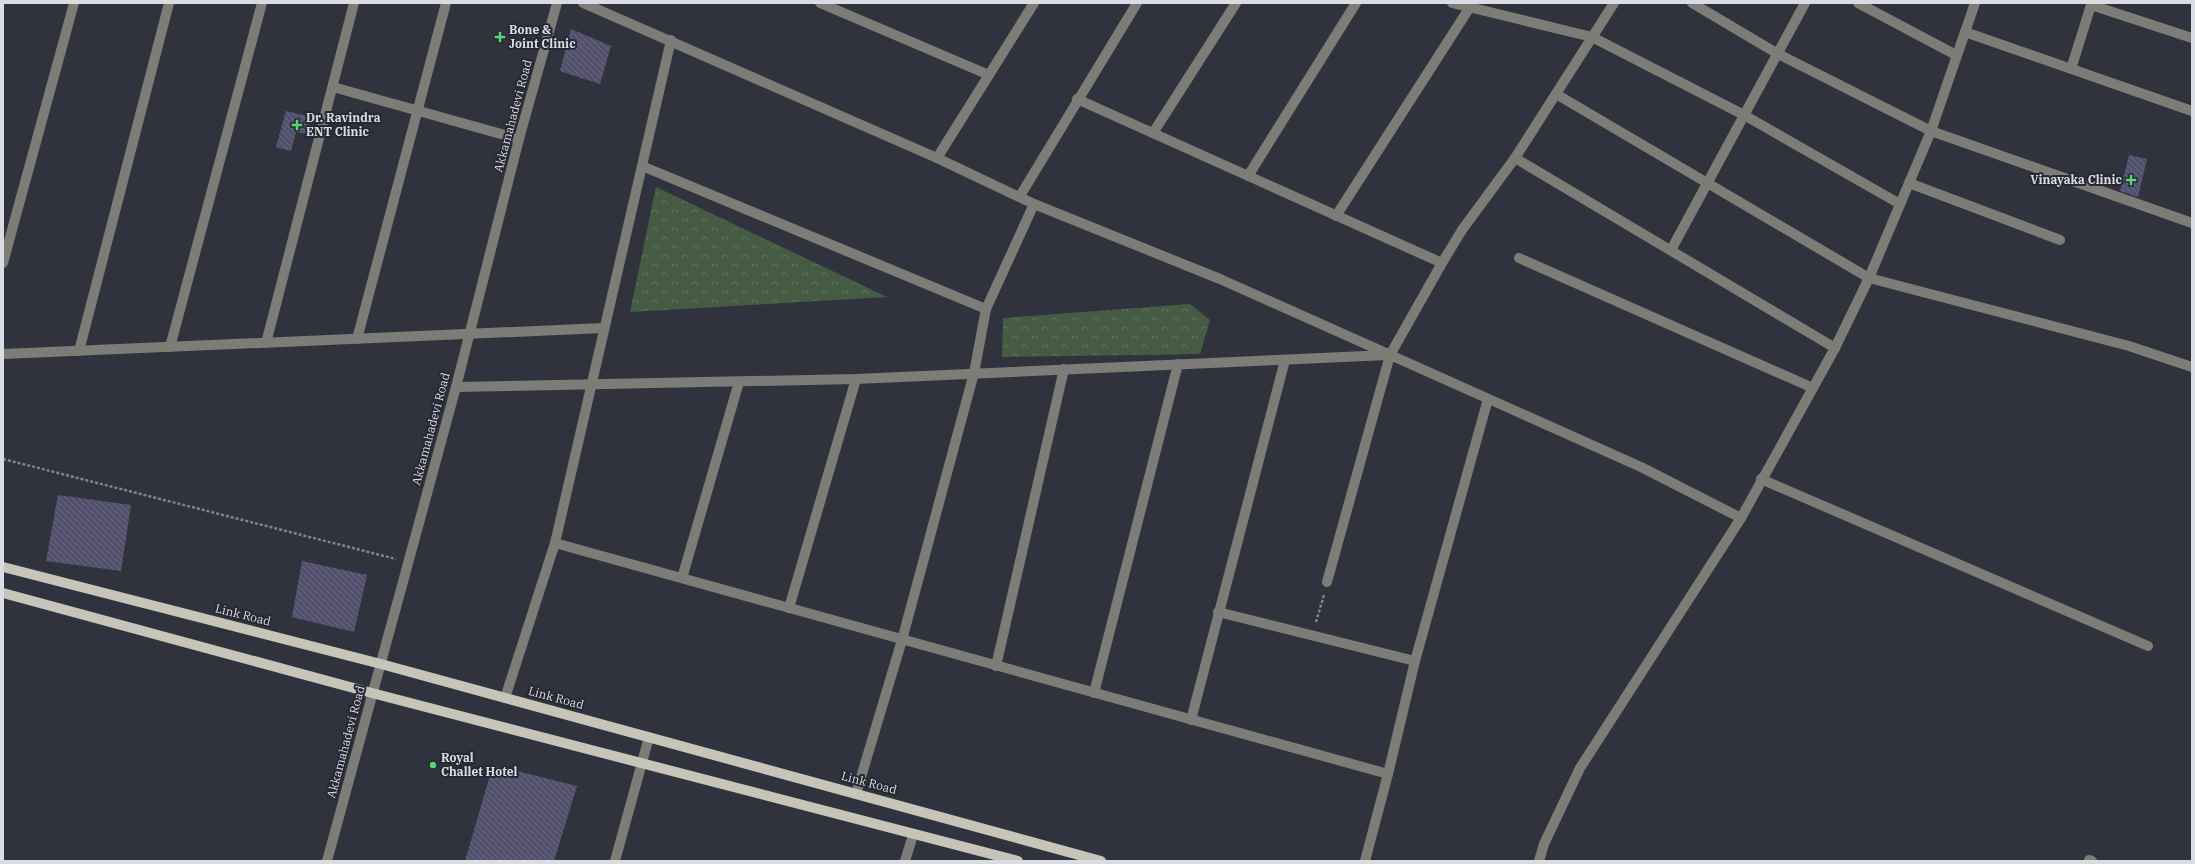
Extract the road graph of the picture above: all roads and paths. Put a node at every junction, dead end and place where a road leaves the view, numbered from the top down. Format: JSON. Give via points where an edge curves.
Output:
{"nodes":[{"id":1,"x":74,"y":3,"type":"edge"},
{"id":2,"x":169,"y":3,"type":"edge"},
{"id":3,"x":262,"y":3,"type":"edge"},
{"id":4,"x":354,"y":3,"type":"edge"},
{"id":5,"x":446,"y":3,"type":"edge"},
{"id":6,"x":557,"y":3,"type":"edge"},
{"id":7,"x":584,"y":3,"type":"edge"},
{"id":8,"x":820,"y":3,"type":"edge"},
{"id":9,"x":1137,"y":3,"type":"edge"},
{"id":10,"x":1236,"y":3,"type":"edge"},
{"id":11,"x":1356,"y":3,"type":"edge"},
{"id":12,"x":1452,"y":3,"type":"edge"},
{"id":13,"x":1614,"y":3,"type":"edge"},
{"id":14,"x":1692,"y":3,"type":"edge"},
{"id":15,"x":1804,"y":3,"type":"edge"},
{"id":16,"x":1858,"y":3,"type":"edge"},
{"id":17,"x":1975,"y":3,"type":"edge"},
{"id":18,"x":1032,"y":4,"type":"edge"},
{"id":19,"x":834,"y":6,"type":"edge"},
{"id":20,"x":1470,"y":7,"type":"junction"},
{"id":21,"x":1965,"y":32,"type":"junction"},
{"id":22,"x":1592,"y":37,"type":"junction"},
{"id":23,"x":2192,"y":38,"type":"edge"},
{"id":24,"x":671,"y":40,"type":"junction"},
{"id":25,"x":1778,"y":54,"type":"junction"},
{"id":26,"x":1956,"y":55,"type":"junction"},
{"id":27,"x":2072,"y":69,"type":"junction"},
{"id":28,"x":989,"y":75,"type":"junction"},
{"id":29,"x":333,"y":87,"type":"junction"},
{"id":30,"x":1556,"y":94,"type":"junction"},
{"id":31,"x":1077,"y":99,"type":"junction"},
{"id":32,"x":418,"y":111,"type":"junction"},
{"id":33,"x":2192,"y":111,"type":"edge"},
{"id":34,"x":1744,"y":115,"type":"junction"},
{"id":35,"x":1931,"y":132,"type":"junction"},
{"id":36,"x":1153,"y":133,"type":"junction"},
{"id":37,"x":519,"y":139,"type":"junction"},
{"id":38,"x":937,"y":158,"type":"junction"},
{"id":39,"x":1515,"y":158,"type":"junction"},
{"id":40,"x":642,"y":166,"type":"junction"},
{"id":41,"x":1248,"y":176,"type":"junction"},
{"id":42,"x":1706,"y":182,"type":"junction"},
{"id":43,"x":1909,"y":183,"type":"junction"},
{"id":44,"x":1020,"y":196,"type":"junction"},
{"id":45,"x":1034,"y":204,"type":"junction"},
{"id":46,"x":1900,"y":204,"type":"junction"},
{"id":47,"x":1336,"y":216,"type":"junction"},
{"id":48,"x":2192,"y":223,"type":"edge"},
{"id":49,"x":2060,"y":240,"type":"dead end"},
{"id":50,"x":1671,"y":250,"type":"junction"},
{"id":51,"x":1519,"y":258,"type":"dead end"},
{"id":52,"x":3,"y":263,"type":"edge"},
{"id":53,"x":1442,"y":263,"type":"junction"},
{"id":54,"x":1869,"y":278,"type":"junction"},
{"id":55,"x":986,"y":310,"type":"junction"},
{"id":56,"x":604,"y":328,"type":"junction"},
{"id":57,"x":470,"y":333,"type":"junction"},
{"id":58,"x":357,"y":339,"type":"junction"},
{"id":59,"x":266,"y":343,"type":"junction"},
{"id":60,"x":170,"y":347,"type":"junction"},
{"id":61,"x":1835,"y":348,"type":"junction"},
{"id":62,"x":79,"y":351,"type":"junction"},
{"id":63,"x":3,"y":354,"type":"edge"},
{"id":64,"x":1390,"y":355,"type":"junction"},
{"id":65,"x":1285,"y":360,"type":"junction"},
{"id":66,"x":1178,"y":364,"type":"junction"},
{"id":67,"x":2192,"y":367,"type":"edge"},
{"id":68,"x":1064,"y":369,"type":"junction"},
{"id":69,"x":974,"y":373,"type":"junction"},
{"id":70,"x":856,"y":379,"type":"junction"},
{"id":71,"x":739,"y":382,"type":"junction"},
{"id":72,"x":591,"y":384,"type":"junction"},
{"id":73,"x":456,"y":387,"type":"junction"},
{"id":74,"x":1813,"y":388,"type":"junction"},
{"id":75,"x":1488,"y":399,"type":"junction"},
{"id":76,"x":3,"y":459,"type":"edge"},
{"id":77,"x":1761,"y":479,"type":"junction"},
{"id":78,"x":1741,"y":518,"type":"junction"},
{"id":79,"x":554,"y":543,"type":"junction"},
{"id":80,"x":408,"y":562,"type":"junction"},
{"id":81,"x":3,"y":567,"type":"edge"},
{"id":82,"x":682,"y":578,"type":"junction"},
{"id":83,"x":1327,"y":582,"type":"joint"},
{"id":84,"x":3,"y":593,"type":"edge"},
{"id":85,"x":789,"y":608,"type":"junction"},
{"id":86,"x":1218,"y":612,"type":"junction"},
{"id":87,"x":1312,"y":636,"type":"junction"},
{"id":88,"x":902,"y":640,"type":"junction"},
{"id":89,"x":2148,"y":646,"type":"dead end"},
{"id":90,"x":1415,"y":661,"type":"junction"},
{"id":91,"x":381,"y":664,"type":"junction"},
{"id":92,"x":996,"y":666,"type":"junction"},
{"id":93,"x":1094,"y":693,"type":"junction"},
{"id":94,"x":372,"y":694,"type":"junction"},
{"id":95,"x":505,"y":698,"type":"junction"},
{"id":96,"x":1192,"y":720,"type":"junction"},
{"id":97,"x":648,"y":737,"type":"junction"},
{"id":98,"x":641,"y":764,"type":"junction"},
{"id":99,"x":1388,"y":774,"type":"junction"},
{"id":100,"x":856,"y":794,"type":"junction"},
{"id":101,"x":913,"y":835,"type":"junction"},
{"id":102,"x":328,"y":861,"type":"edge"},
{"id":103,"x":614,"y":861,"type":"edge"},
{"id":104,"x":905,"y":861,"type":"edge"},
{"id":105,"x":1018,"y":861,"type":"edge"},
{"id":106,"x":1101,"y":861,"type":"edge"},
{"id":107,"x":1365,"y":861,"type":"edge"},
{"id":108,"x":1538,"y":861,"type":"edge"}],
"edges":[{"from":1,"to":52,"type":"street"},
{"from":2,"to":62,"type":"street"},
{"from":3,"to":60,"type":"street"},
{"from":4,"to":29,"type":"street"},
{"from":5,"to":32,"type":"street"},
{"from":6,"to":37,"type":"street","name":"Akkamahadevi Road"},
{"from":7,"to":24,"type":"street"},
{"from":8,"to":19,"type":"street"},
{"from":9,"to":31,"type":"street"},
{"from":10,"to":36,"type":"street"},
{"from":11,"to":41,"type":"street"},
{"from":12,"to":20,"type":"street"},
{"from":13,"to":22,"type":"street"},
{"from":14,"to":25,"type":"street"},
{"from":15,"to":25,"type":"street"},
{"from":16,"to":26,"type":"street"},
{"from":17,"to":21,"type":"street"},
{"from":18,"to":28,"type":"street"},
{"from":19,"to":28,"type":"street"},
{"from":20,"to":22,"type":"street"},
{"from":20,"to":47,"type":"street"},
{"from":21,"to":26,"type":"street"},
{"from":21,"to":27,"type":"street"},
{"from":22,"to":30,"type":"street"},
{"from":22,"to":34,"type":"street"},
{"from":23,"to":27,"type":"street","via":[[2091,4]]},
{"from":24,"to":38,"type":"street"},
{"from":24,"to":40,"type":"street"},
{"from":25,"to":34,"type":"street"},
{"from":25,"to":35,"type":"street"},
{"from":26,"to":35,"type":"street"},
{"from":27,"to":33,"type":"street"},
{"from":28,"to":38,"type":"street"},
{"from":29,"to":32,"type":"street"},
{"from":29,"to":59,"type":"street"},
{"from":30,"to":39,"type":"street"},
{"from":30,"to":42,"type":"street"},
{"from":31,"to":36,"type":"street"},
{"from":31,"to":44,"type":"street"},
{"from":32,"to":37,"type":"street"},
{"from":32,"to":58,"type":"street"},
{"from":34,"to":42,"type":"street"},
{"from":34,"to":46,"type":"street"},
{"from":35,"to":43,"type":"street"},
{"from":35,"to":48,"type":"street"},
{"from":36,"to":41,"type":"street"},
{"from":37,"to":57,"type":"street","name":"Akkamahadevi Road"},
{"from":38,"to":44,"type":"street"},
{"from":39,"to":50,"type":"street"},
{"from":39,"to":53,"type":"street","via":[[1462,230]]},
{"from":40,"to":55,"type":"street"},
{"from":40,"to":56,"type":"street"},
{"from":41,"to":47,"type":"street"},
{"from":42,"to":50,"type":"street"},
{"from":42,"to":54,"type":"street"},
{"from":43,"to":46,"type":"street"},
{"from":43,"to":49,"type":"street"},
{"from":44,"to":45,"type":"street"},
{"from":45,"to":55,"type":"street"},
{"from":45,"to":64,"type":"street","via":[[1220,279]]},
{"from":46,"to":54,"type":"street"},
{"from":47,"to":53,"type":"street"},
{"from":50,"to":61,"type":"street"},
{"from":51,"to":74,"type":"street"},
{"from":53,"to":64,"type":"street"},
{"from":54,"to":61,"type":"street"},
{"from":54,"to":67,"type":"street","via":[[2129,346]]},
{"from":55,"to":69,"type":"street"},
{"from":56,"to":57,"type":"street"},
{"from":56,"to":72,"type":"street"},
{"from":57,"to":58,"type":"street"},
{"from":57,"to":73,"type":"street","name":"Akkamahadevi Road"},
{"from":58,"to":59,"type":"street"},
{"from":59,"to":60,"type":"street"},
{"from":60,"to":62,"type":"street"},
{"from":61,"to":74,"type":"street"},
{"from":62,"to":63,"type":"street"},
{"from":64,"to":65,"type":"street"},
{"from":64,"to":75,"type":"street"},
{"from":64,"to":83,"type":"street"},
{"from":65,"to":66,"type":"street"},
{"from":65,"to":86,"type":"street"},
{"from":66,"to":68,"type":"street"},
{"from":66,"to":93,"type":"street"},
{"from":68,"to":69,"type":"street"},
{"from":68,"to":92,"type":"street"},
{"from":69,"to":70,"type":"street"},
{"from":69,"to":88,"type":"street"},
{"from":70,"to":71,"type":"street"},
{"from":70,"to":85,"type":"street"},
{"from":71,"to":72,"type":"street"},
{"from":71,"to":82,"type":"street"},
{"from":72,"to":73,"type":"street"},
{"from":72,"to":79,"type":"street"},
{"from":73,"to":80,"type":"street","name":"Akkamahadevi Road"},
{"from":74,"to":77,"type":"street"},
{"from":75,"to":78,"type":"street","via":[[1641,467]]},
{"from":75,"to":90,"type":"street"},
{"from":76,"to":80,"type":"path"},
{"from":77,"to":78,"type":"street"},
{"from":77,"to":89,"type":"street"},
{"from":78,"to":108,"type":"street","via":[[1580,768]]},
{"from":79,"to":82,"type":"street"},
{"from":79,"to":95,"type":"street"},
{"from":80,"to":91,"type":"street","name":"Akkamahadevi Road"},
{"from":81,"to":91,"type":"main road","name":"Link Road"},
{"from":82,"to":85,"type":"street"},
{"from":83,"to":87,"type":"path"},
{"from":84,"to":94,"type":"main road"},
{"from":85,"to":88,"type":"street"},
{"from":86,"to":87,"type":"street"},
{"from":86,"to":96,"type":"street"},
{"from":87,"to":90,"type":"street"},
{"from":88,"to":92,"type":"street"},
{"from":88,"to":100,"type":"street"},
{"from":90,"to":99,"type":"street"},
{"from":91,"to":94,"type":"street","name":"Akkamahadevi Road"},
{"from":91,"to":95,"type":"main road","name":"Link Road"},
{"from":92,"to":93,"type":"street"},
{"from":93,"to":96,"type":"street"},
{"from":94,"to":98,"type":"main road"},
{"from":94,"to":102,"type":"street","name":"Akkamahadevi Road"},
{"from":95,"to":97,"type":"main road","name":"Link Road"},
{"from":96,"to":99,"type":"street"},
{"from":97,"to":98,"type":"street"},
{"from":97,"to":100,"type":"main road","name":"Link Road"},
{"from":98,"to":101,"type":"main road"},
{"from":98,"to":103,"type":"street"},
{"from":99,"to":107,"type":"street"},
{"from":100,"to":106,"type":"main road","name":"Link Road"},
{"from":101,"to":104,"type":"street"},
{"from":101,"to":105,"type":"main road"}]}
